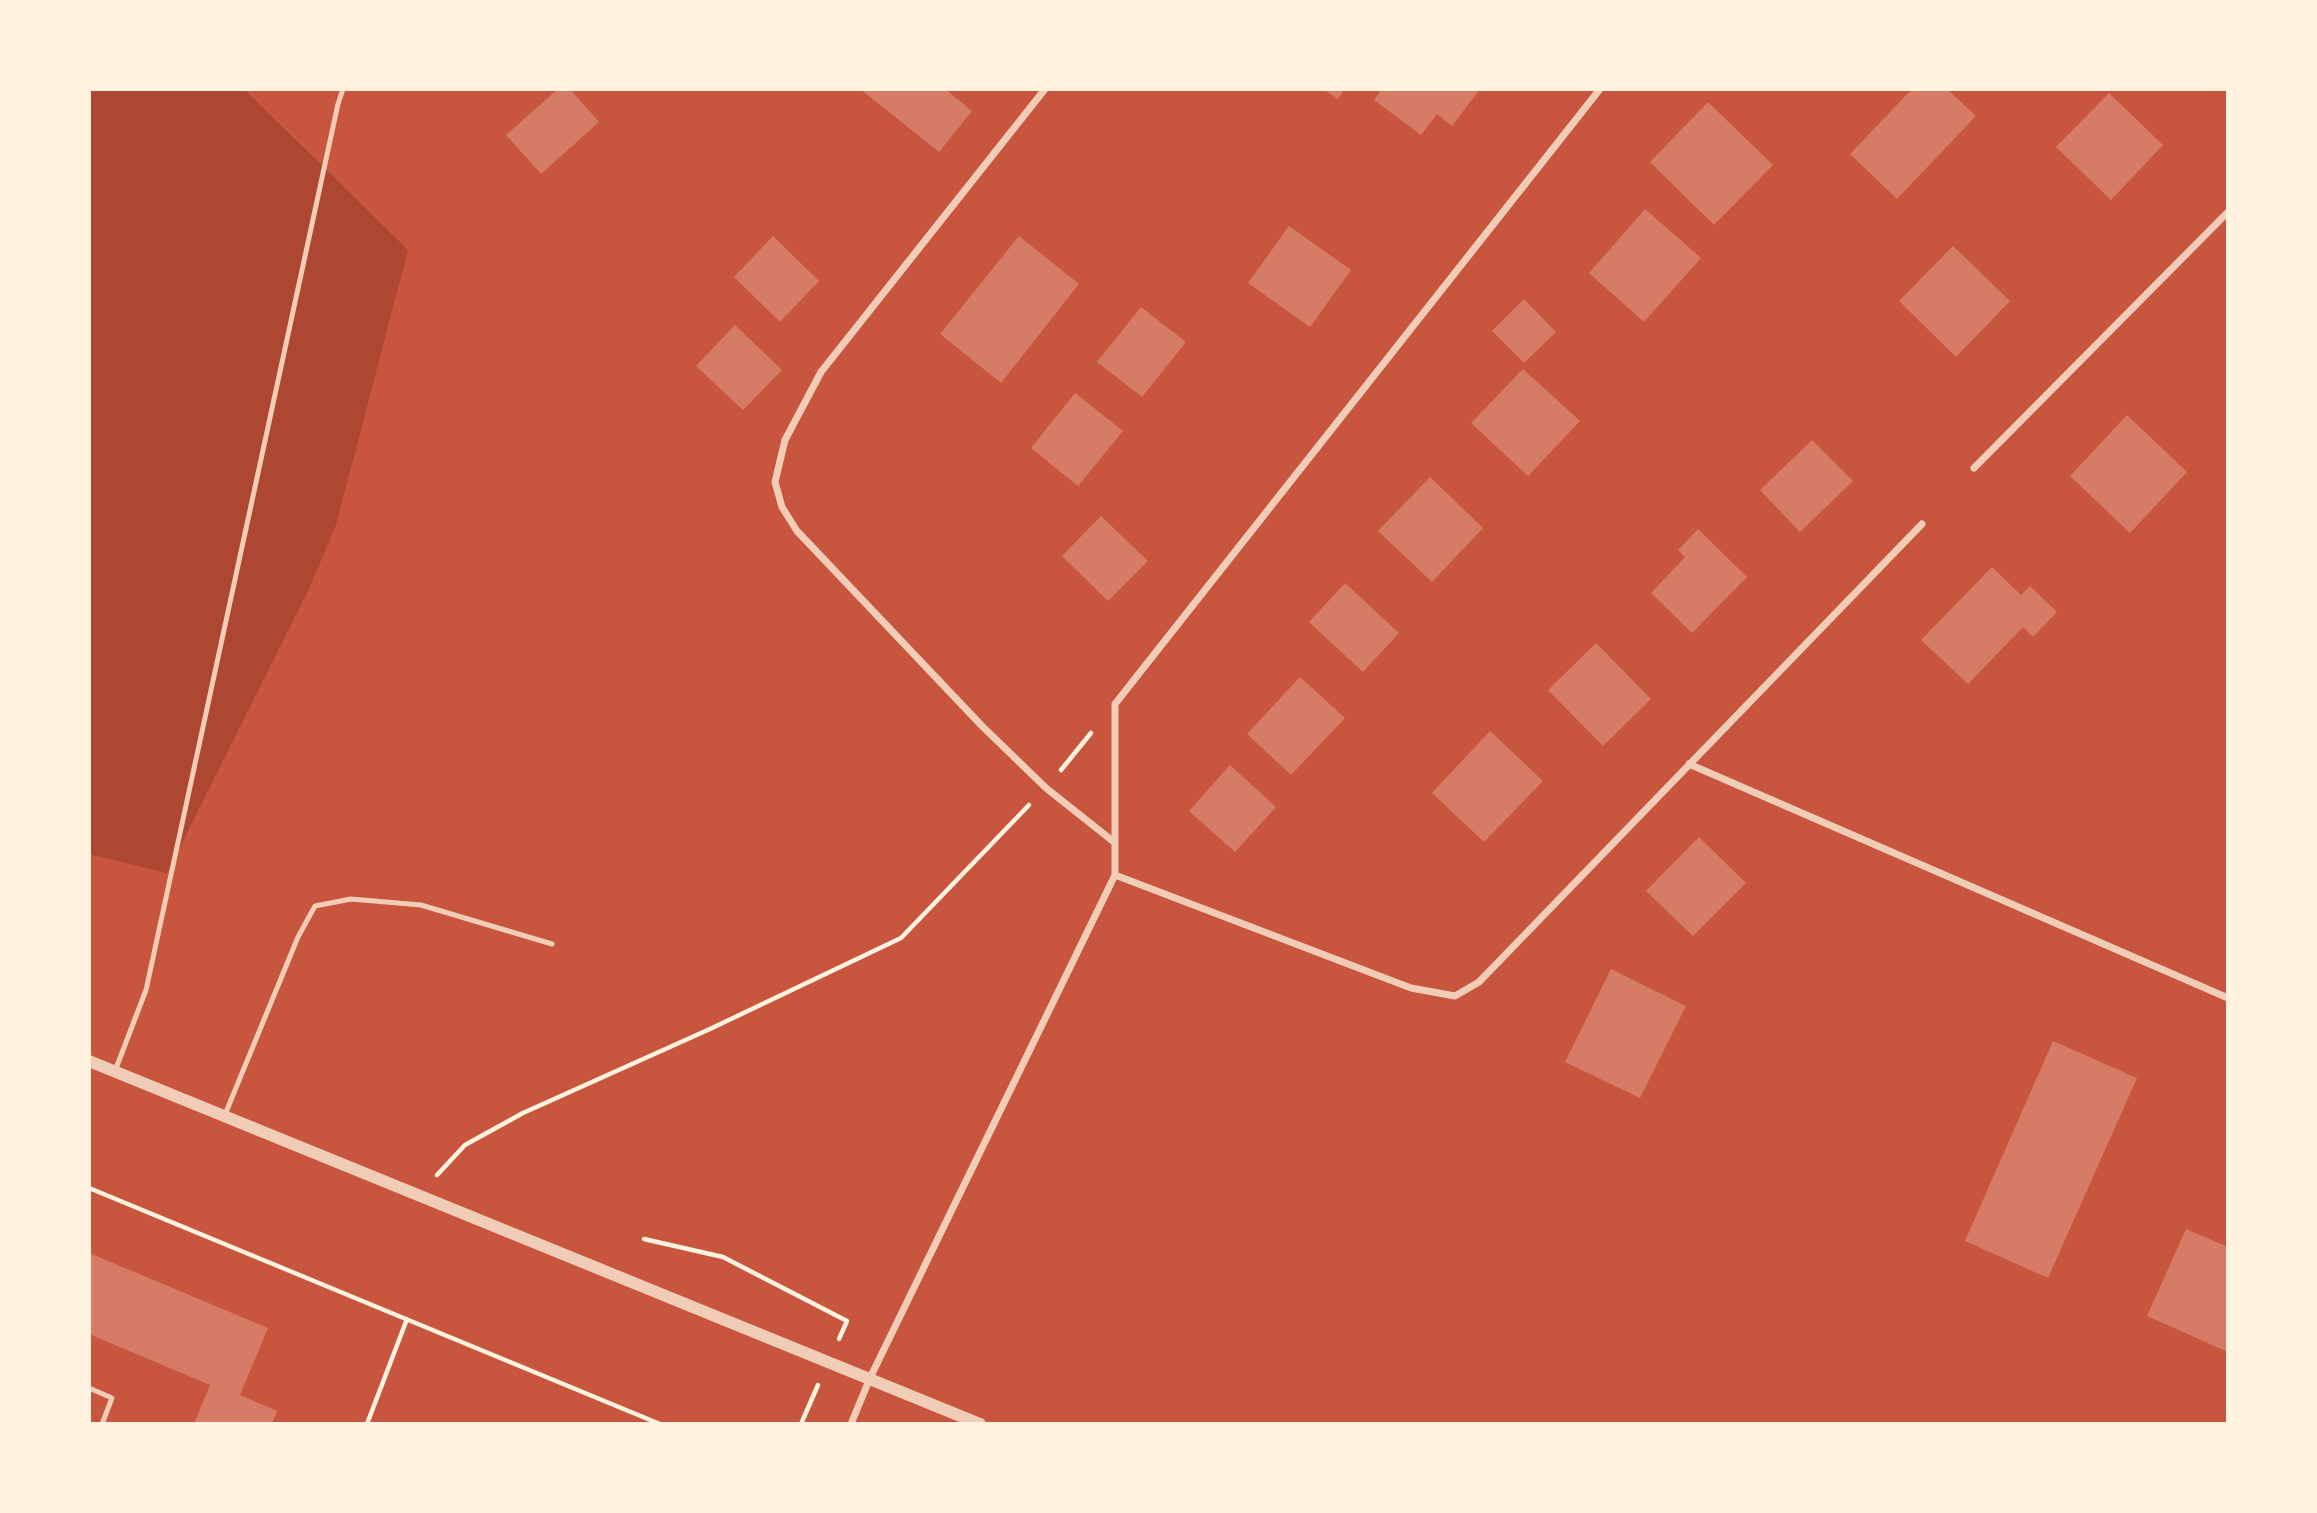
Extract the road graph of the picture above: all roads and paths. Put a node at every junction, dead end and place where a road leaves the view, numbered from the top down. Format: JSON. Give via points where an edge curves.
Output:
{"nodes":[{"id":1,"x":343,"y":89,"type":"edge"},
{"id":2,"x":1045,"y":89,"type":"edge"},
{"id":3,"x":1600,"y":89,"type":"edge"},
{"id":4,"x":2228,"y":212,"type":"edge"},
{"id":5,"x":1974,"y":468,"type":"dead end"},
{"id":6,"x":1922,"y":524,"type":"dead end"},
{"id":7,"x":1115,"y":704,"type":"junction"},
{"id":8,"x":1689,"y":764,"type":"junction"},
{"id":9,"x":1046,"y":788,"type":"junction"},
{"id":10,"x":1114,"y":842,"type":"junction"},
{"id":11,"x":1115,"y":875,"type":"junction"},
{"id":12,"x":552,"y":944,"type":"dead end"},
{"id":13,"x":2228,"y":998,"type":"edge"},
{"id":14,"x":89,"y":1060,"type":"edge"},
{"id":15,"x":115,"y":1071,"type":"junction"},
{"id":16,"x":224,"y":1117,"type":"junction"},
{"id":17,"x":89,"y":1188,"type":"edge"},
{"id":18,"x":417,"y":1196,"type":"junction"},
{"id":19,"x":644,"y":1239,"type":"dead end"},
{"id":20,"x":407,"y":1319,"type":"junction"},
{"id":21,"x":829,"y":1362,"type":"junction"},
{"id":22,"x":870,"y":1378,"type":"junction"},
{"id":23,"x":89,"y":1388,"type":"edge"},
{"id":24,"x":102,"y":1424,"type":"edge"},
{"id":25,"x":367,"y":1424,"type":"edge"},
{"id":26,"x":660,"y":1424,"type":"edge"},
{"id":27,"x":801,"y":1424,"type":"edge"},
{"id":28,"x":851,"y":1424,"type":"edge"},
{"id":29,"x":980,"y":1424,"type":"edge"}],
"edges":[{"from":1,"to":15,"type":"lane","via":[[146,990]]},
{"from":2,"to":9,"type":"street","via":[[821,372],[785,440],[775,482],[782,508],[797,531]]},
{"from":3,"to":7,"type":"street"},
{"from":4,"to":5,"type":"street"},
{"from":6,"to":8,"type":"street"},
{"from":7,"to":9,"type":"path"},
{"from":7,"to":10,"type":"street"},
{"from":8,"to":11,"type":"street","via":[[1479,982],[1455,996],[1412,988]]},
{"from":8,"to":13,"type":"street"},
{"from":9,"to":10,"type":"street"},
{"from":9,"to":18,"type":"path","via":[[901,938],[523,1113],[465,1145]]},
{"from":10,"to":11,"type":"street"},
{"from":11,"to":22,"type":"street"},
{"from":12,"to":16,"type":"lane","via":[[421,905],[351,899],[315,906]]},
{"from":14,"to":15,"type":"street"},
{"from":15,"to":16,"type":"street"},
{"from":16,"to":18,"type":"street"},
{"from":17,"to":20,"type":"path"},
{"from":18,"to":21,"type":"street"},
{"from":19,"to":21,"type":"path","via":[[723,1257],[847,1321]]},
{"from":20,"to":25,"type":"path"},
{"from":20,"to":26,"type":"path"},
{"from":21,"to":22,"type":"street"},
{"from":21,"to":27,"type":"path"},
{"from":22,"to":28,"type":"street"},
{"from":22,"to":29,"type":"street"},
{"from":23,"to":24,"type":"lane","via":[[113,1398]]}]}
